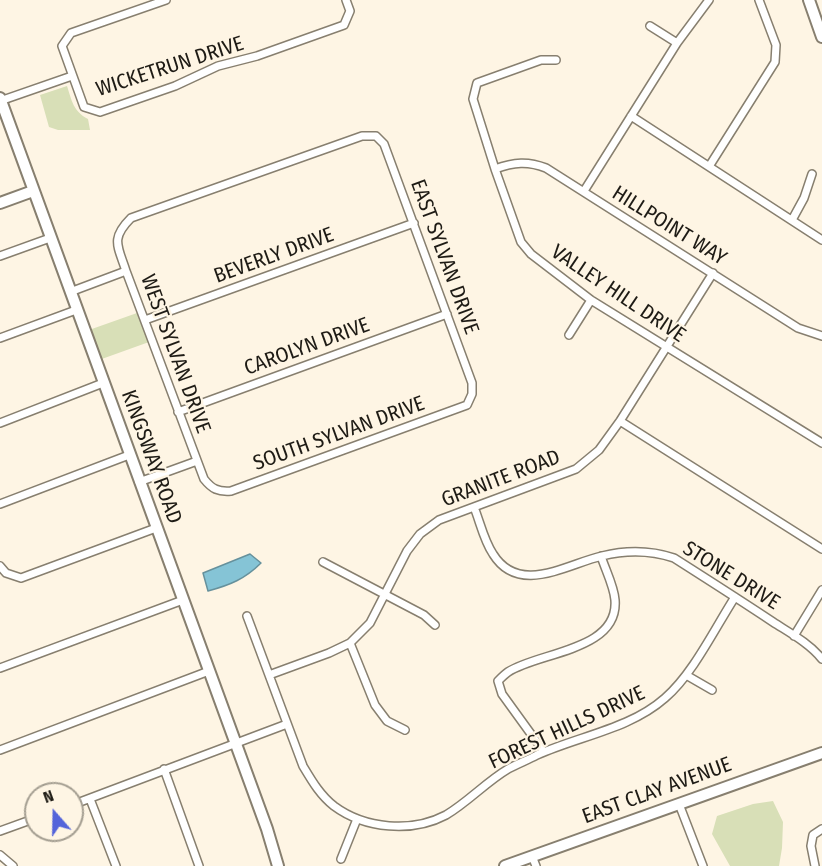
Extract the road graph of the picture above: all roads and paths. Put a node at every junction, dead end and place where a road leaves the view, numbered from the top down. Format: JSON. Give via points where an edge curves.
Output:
{"nodes":[{"id":1,"x":166,"y":0,"type":"edge"},
{"id":2,"x":346,"y":0,"type":"edge"},
{"id":3,"x":710,"y":0,"type":"edge"},
{"id":4,"x":759,"y":0,"type":"edge"},
{"id":5,"x":809,"y":0,"type":"edge"},
{"id":6,"x":650,"y":26,"type":"dead end"},
{"id":7,"x":822,"y":37,"type":"edge"},
{"id":8,"x":677,"y":43,"type":"junction"},
{"id":9,"x":556,"y":60,"type":"dead end"},
{"id":10,"x":72,"y":76,"type":"junction"},
{"id":11,"x":0,"y":100,"type":"edge"},
{"id":12,"x":631,"y":116,"type":"junction"},
{"id":13,"x":710,"y":165,"type":"junction"},
{"id":14,"x":495,"y":169,"type":"junction"},
{"id":15,"x":812,"y":174,"type":"dead end"},
{"id":16,"x":33,"y":191,"type":"junction"},
{"id":17,"x":584,"y":191,"type":"junction"},
{"id":18,"x":0,"y":203,"type":"edge"},
{"id":19,"x":792,"y":219,"type":"junction"},
{"id":20,"x":414,"y":223,"type":"junction"},
{"id":21,"x":119,"y":230,"type":"joint"},
{"id":22,"x":50,"y":238,"type":"junction"},
{"id":23,"x":822,"y":240,"type":"edge"},
{"id":24,"x":0,"y":256,"type":"edge"},
{"id":25,"x":126,"y":271,"type":"junction"},
{"id":26,"x":713,"y":273,"type":"junction"},
{"id":27,"x":70,"y":292,"type":"junction"},
{"id":28,"x":591,"y":300,"type":"junction"},
{"id":29,"x":76,"y":310,"type":"junction"},
{"id":30,"x":447,"y":314,"type":"junction"},
{"id":31,"x":145,"y":320,"type":"junction"},
{"id":32,"x":569,"y":335,"type":"dead end"},
{"id":33,"x":822,"y":336,"type":"edge"},
{"id":34,"x":0,"y":338,"type":"edge"},
{"id":35,"x":666,"y":347,"type":"junction"},
{"id":36,"x":103,"y":382,"type":"junction"},
{"id":37,"x":472,"y":394,"type":"joint"},
{"id":38,"x":178,"y":412,"type":"junction"},
{"id":39,"x":620,"y":421,"type":"junction"},
{"id":40,"x":0,"y":423,"type":"edge"},
{"id":41,"x":822,"y":443,"type":"edge"},
{"id":42,"x":129,"y":455,"type":"junction"},
{"id":43,"x":197,"y":461,"type":"junction"},
{"id":44,"x":139,"y":482,"type":"junction"},
{"id":45,"x":211,"y":488,"type":"joint"},
{"id":46,"x":0,"y":504,"type":"edge"},
{"id":47,"x":474,"y":507,"type":"junction"},
{"id":48,"x":156,"y":528,"type":"junction"},
{"id":49,"x":822,"y":549,"type":"edge"},
{"id":50,"x":601,"y":556,"type":"junction"},
{"id":51,"x":323,"y":562,"type":"dead end"},
{"id":52,"x":0,"y":566,"type":"edge"},
{"id":53,"x":822,"y":590,"type":"edge"},
{"id":54,"x":386,"y":594,"type":"junction"},
{"id":55,"x":735,"y":597,"type":"junction"},
{"id":56,"x":183,"y":600,"type":"junction"},
{"id":57,"x":248,"y":616,"type":"dead end"},
{"id":58,"x":435,"y":625,"type":"dead end"},
{"id":59,"x":794,"y":636,"type":"junction"},
{"id":60,"x":350,"y":643,"type":"junction"},
{"id":61,"x":822,"y":659,"type":"edge"},
{"id":62,"x":0,"y":668,"type":"edge"},
{"id":63,"x":209,"y":671,"type":"junction"},
{"id":64,"x":269,"y":675,"type":"junction"},
{"id":65,"x":686,"y":675,"type":"junction"},
{"id":66,"x":712,"y":690,"type":"dead end"},
{"id":67,"x":287,"y":724,"type":"junction"},
{"id":68,"x":405,"y":730,"type":"dead end"},
{"id":69,"x":235,"y":743,"type":"junction"},
{"id":70,"x":0,"y":750,"type":"edge"},
{"id":71,"x":544,"y":752,"type":"junction"},
{"id":72,"x":822,"y":753,"type":"edge"},
{"id":73,"x":164,"y":769,"type":"junction"},
{"id":74,"x":90,"y":799,"type":"junction"},
{"id":75,"x":84,"y":801,"type":"edge"},
{"id":76,"x":679,"y":804,"type":"junction"},
{"id":77,"x":357,"y":819,"type":"junction"},
{"id":78,"x":24,"y":822,"type":"edge"},
{"id":79,"x":267,"y":829,"type":"junction"},
{"id":80,"x":822,"y":829,"type":"edge"},
{"id":81,"x":0,"y":831,"type":"edge"},
{"id":82,"x":0,"y":855,"type":"edge"},
{"id":83,"x":341,"y":859,"type":"dead end"},
{"id":84,"x":534,"y":861,"type":"edge"},
{"id":85,"x":13,"y":866,"type":"edge"},
{"id":86,"x":116,"y":866,"type":"edge"},
{"id":87,"x":199,"y":866,"type":"edge"},
{"id":88,"x":278,"y":866,"type":"edge"},
{"id":89,"x":283,"y":866,"type":"edge"},
{"id":90,"x":505,"y":866,"type":"edge"},
{"id":91,"x":703,"y":866,"type":"edge"},
{"id":92,"x":815,"y":866,"type":"edge"}],
"edges":[{"from":1,"to":10,"type":"street","name":"WICKETRUN DRIVE","via":[[71,33],[62,46]]},
{"from":2,"to":10,"type":"street","name":"WICKETRUN DRIVE","via":[[350,11],[344,25],[218,66],[175,86],[100,112],[84,107]]},
{"from":3,"to":8,"type":"street"},
{"from":4,"to":13,"type":"street","via":[[776,45],[775,62]]},
{"from":5,"to":7,"type":"street"},
{"from":6,"to":8,"type":"street"},
{"from":8,"to":12,"type":"street"},
{"from":9,"to":14,"type":"street","name":"VALLEY HILL DRIVE","via":[[541,60],[477,83],[473,99]]},
{"from":10,"to":11,"type":"street"},
{"from":11,"to":16,"type":"street","name":"KINGSWAY ROAD"},
{"from":12,"to":13,"type":"street"},
{"from":12,"to":17,"type":"street"},
{"from":13,"to":19,"type":"street"},
{"from":14,"to":17,"type":"street","name":"HILLPOINT WAY","via":[[514,162],[535,164]]},
{"from":14,"to":28,"type":"street","name":"VALLEY HILL DRIVE","via":[[521,242],[531,255]]},
{"from":15,"to":19,"type":"street"},
{"from":16,"to":18,"type":"street"},
{"from":16,"to":22,"type":"street","name":"KINGSWAY ROAD"},
{"from":17,"to":26,"type":"street","name":"HILLPOINT WAY"},
{"from":19,"to":23,"type":"street"},
{"from":20,"to":21,"type":"street","name":"EAST SYLVAN DRIVE","via":[[384,144],[376,136],[362,136],[131,218]]},
{"from":20,"to":30,"type":"street","name":"EAST SYLVAN DRIVE"},
{"from":20,"to":31,"type":"street","name":"BEVERLY DRIVE"},
{"from":21,"to":25,"type":"street","name":"WEST SYLVAN DRIVE","via":[[117,243]]},
{"from":22,"to":24,"type":"street"},
{"from":22,"to":27,"type":"street","name":"KINGSWAY ROAD"},
{"from":25,"to":27,"type":"street"},
{"from":25,"to":31,"type":"street","name":"WEST SYLVAN DRIVE"},
{"from":26,"to":33,"type":"street","name":"HILLPOINT WAY","via":[[798,328]]},
{"from":26,"to":35,"type":"street","name":"GRANITE ROAD"},
{"from":27,"to":29,"type":"street","name":"KINGSWAY ROAD"},
{"from":28,"to":32,"type":"street"},
{"from":28,"to":35,"type":"street","name":"VALLEY HILL DRIVE"},
{"from":29,"to":34,"type":"street"},
{"from":29,"to":36,"type":"street","name":"KINGSWAY ROAD"},
{"from":30,"to":37,"type":"street","name":"EAST SYLVAN DRIVE","via":[[472,383]]},
{"from":30,"to":38,"type":"street","name":"CAROLYN DRIVE"},
{"from":31,"to":38,"type":"street","name":"WEST SYLVAN DRIVE"},
{"from":35,"to":39,"type":"street","name":"GRANITE ROAD"},
{"from":35,"to":41,"type":"street","name":"VALLEY HILL DRIVE"},
{"from":36,"to":40,"type":"street"},
{"from":36,"to":42,"type":"street","name":"KINGSWAY ROAD"},
{"from":37,"to":45,"type":"street","name":"SOUTH SYLVAN DRIVE","via":[[467,405],[231,491]]},
{"from":38,"to":43,"type":"street","name":"WEST SYLVAN DRIVE"},
{"from":39,"to":47,"type":"street","name":"GRANITE ROAD","via":[[599,450],[576,469]]},
{"from":39,"to":49,"type":"street"},
{"from":42,"to":44,"type":"street","name":"KINGSWAY ROAD"},
{"from":42,"to":46,"type":"street"},
{"from":43,"to":44,"type":"street"},
{"from":43,"to":45,"type":"street","name":"WEST SYLVAN DRIVE"},
{"from":44,"to":48,"type":"street","name":"KINGSWAY ROAD"},
{"from":47,"to":50,"type":"street","name":"STONE DRIVE","via":[[493,555],[524,576],[543,576]]},
{"from":47,"to":54,"type":"street","name":"GRANITE ROAD","via":[[440,520],[420,534]]},
{"from":48,"to":52,"type":"street","via":[[21,578],[6,573]]},
{"from":48,"to":56,"type":"street","name":"KINGSWAY ROAD"},
{"from":50,"to":55,"type":"street","name":"STONE DRIVE","via":[[632,550],[674,558]]},
{"from":50,"to":71,"type":"street","via":[[615,599],[606,629],[581,645],[509,671],[498,681],[502,694]]},
{"from":51,"to":54,"type":"street"},
{"from":53,"to":59,"type":"street"},
{"from":54,"to":58,"type":"street"},
{"from":54,"to":60,"type":"street","name":"GRANITE ROAD","via":[[370,623]]},
{"from":55,"to":59,"type":"street","name":"STONE DRIVE"},
{"from":55,"to":65,"type":"street","name":"FOREST HILLS DRIVE"},
{"from":56,"to":62,"type":"street"},
{"from":56,"to":63,"type":"street","name":"KINGSWAY ROAD"},
{"from":57,"to":64,"type":"street","name":"FOREST HILLS DRIVE"},
{"from":59,"to":61,"type":"street","name":"STONE DRIVE"},
{"from":60,"to":64,"type":"street","name":"GRANITE ROAD"},
{"from":60,"to":68,"type":"street","via":[[375,705],[387,721]]},
{"from":63,"to":69,"type":"street","name":"KINGSWAY ROAD"},
{"from":63,"to":70,"type":"street"},
{"from":64,"to":67,"type":"street","name":"FOREST HILLS DRIVE"},
{"from":65,"to":66,"type":"street"},
{"from":65,"to":71,"type":"street","name":"FOREST HILLS DRIVE","via":[[666,698],[639,717]]},
{"from":67,"to":69,"type":"street"},
{"from":67,"to":77,"type":"street","name":"FOREST HILLS DRIVE","via":[[303,766],[316,787],[334,806]]},
{"from":69,"to":73,"type":"street"},
{"from":69,"to":79,"type":"street","name":"KINGSWAY ROAD"},
{"from":71,"to":77,"type":"street","name":"FOREST HILLS DRIVE","via":[[509,769],[446,815],[418,825],[387,826]]},
{"from":72,"to":76,"type":"street","name":"EAST CLAY AVENUE"},
{"from":73,"to":74,"type":"street"},
{"from":73,"to":87,"type":"street"},
{"from":74,"to":75,"type":"street"},
{"from":74,"to":86,"type":"street"},
{"from":76,"to":84,"type":"street","name":"EAST CLAY AVENUE"},
{"from":76,"to":91,"type":"street"},
{"from":77,"to":83,"type":"street"},
{"from":78,"to":81,"type":"street"},
{"from":79,"to":88,"type":"street","name":"KINGSWAY ROAD"},
{"from":79,"to":89,"type":"street","name":"KINGSWAY ROAD"},
{"from":80,"to":92,"type":"street","via":[[813,835]]},
{"from":82,"to":85,"type":"street"},
{"from":84,"to":90,"type":"street","name":"EAST CLAY AVENUE"}]}
